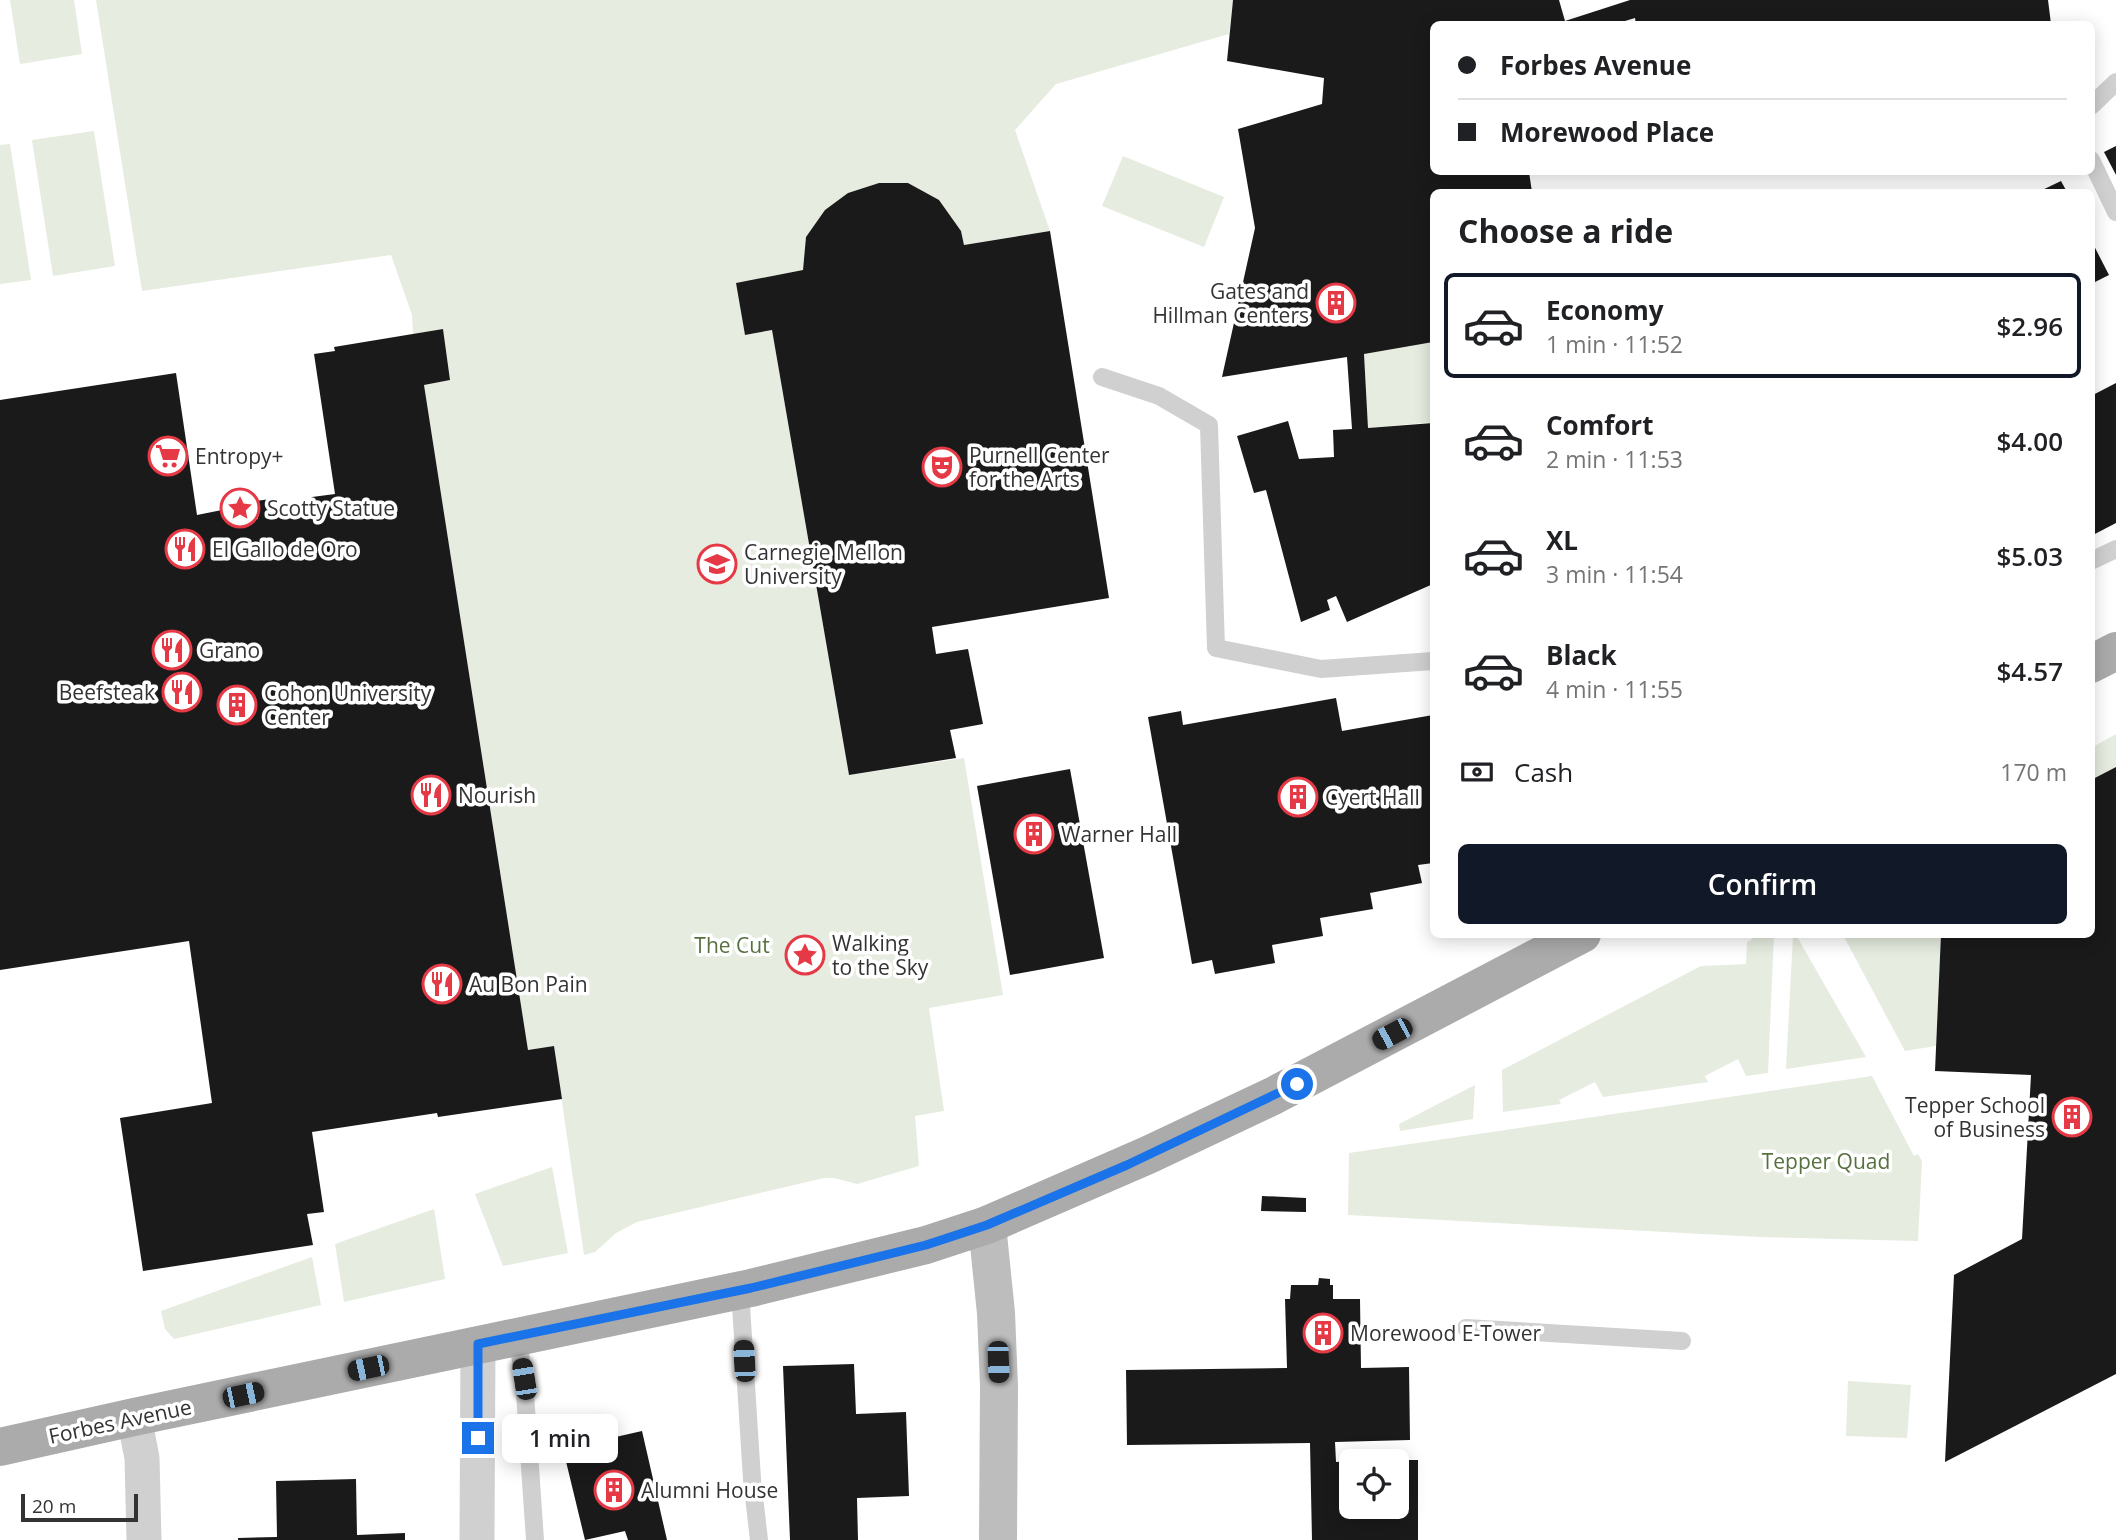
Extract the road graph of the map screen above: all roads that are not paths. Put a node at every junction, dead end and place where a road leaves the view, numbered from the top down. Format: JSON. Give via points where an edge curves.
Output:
{"nodes":[{"id":1,"x":2116,"y":82,"type":"edge"},
{"id":2,"x":2095,"y":102,"type":"edge"},
{"id":3,"x":2095,"y":168,"type":"edge"},
{"id":4,"x":2116,"y":212,"type":"edge"},
{"id":5,"x":1102,"y":377,"type":"dead end"},
{"id":6,"x":2116,"y":549,"type":"edge"},
{"id":7,"x":2095,"y":559,"type":"edge"},
{"id":8,"x":2116,"y":651,"type":"edge"},
{"id":9,"x":1430,"y":661,"type":"edge"},
{"id":10,"x":2095,"y":662,"type":"edge"},
{"id":11,"x":1574,"y":938,"type":"edge"},
{"id":12,"x":987,"y":1225,"type":"junction"},
{"id":13,"x":740,"y":1290,"type":"junction"},
{"id":14,"x":1466,"y":1328,"type":"dead end"},
{"id":15,"x":517,"y":1336,"type":"junction"},
{"id":16,"x":1682,"y":1341,"type":"dead end"},
{"id":17,"x":478,"y":1344,"type":"junction"},
{"id":18,"x":134,"y":1417,"type":"junction"},
{"id":19,"x":0,"y":1447,"type":"edge"},
{"id":20,"x":144,"y":1540,"type":"edge"},
{"id":21,"x":477,"y":1540,"type":"edge"},
{"id":22,"x":535,"y":1540,"type":"edge"},
{"id":23,"x":759,"y":1540,"type":"edge"},
{"id":24,"x":998,"y":1540,"type":"edge"}],
"edges":[{"from":1,"to":2,"type":"lane"},
{"from":3,"to":4,"type":"lane"},
{"from":5,"to":9,"type":"lane","via":[[1159,396],[1209,425],[1216,648],[1321,669]]},
{"from":6,"to":7,"type":"lane"},
{"from":8,"to":10,"type":"main road"},
{"from":11,"to":12,"type":"main road","name":"Forbes Avenue","via":[[1273,1096]]},
{"from":12,"to":13,"type":"main road","name":"Forbes Avenue","via":[[926,1245]]},
{"from":12,"to":24,"type":"main road","via":[[999,1386]]},
{"from":13,"to":15,"type":"main road","name":"Forbes Avenue"},
{"from":13,"to":23,"type":"lane"},
{"from":14,"to":16,"type":"lane"},
{"from":15,"to":17,"type":"main road","name":"Forbes Avenue"},
{"from":15,"to":22,"type":"lane"},
{"from":17,"to":18,"type":"main road","name":"Forbes Avenue"},
{"from":17,"to":21,"type":"street"},
{"from":18,"to":19,"type":"main road","name":"Forbes Avenue"},
{"from":18,"to":20,"type":"street","via":[[142,1458]]}]}
